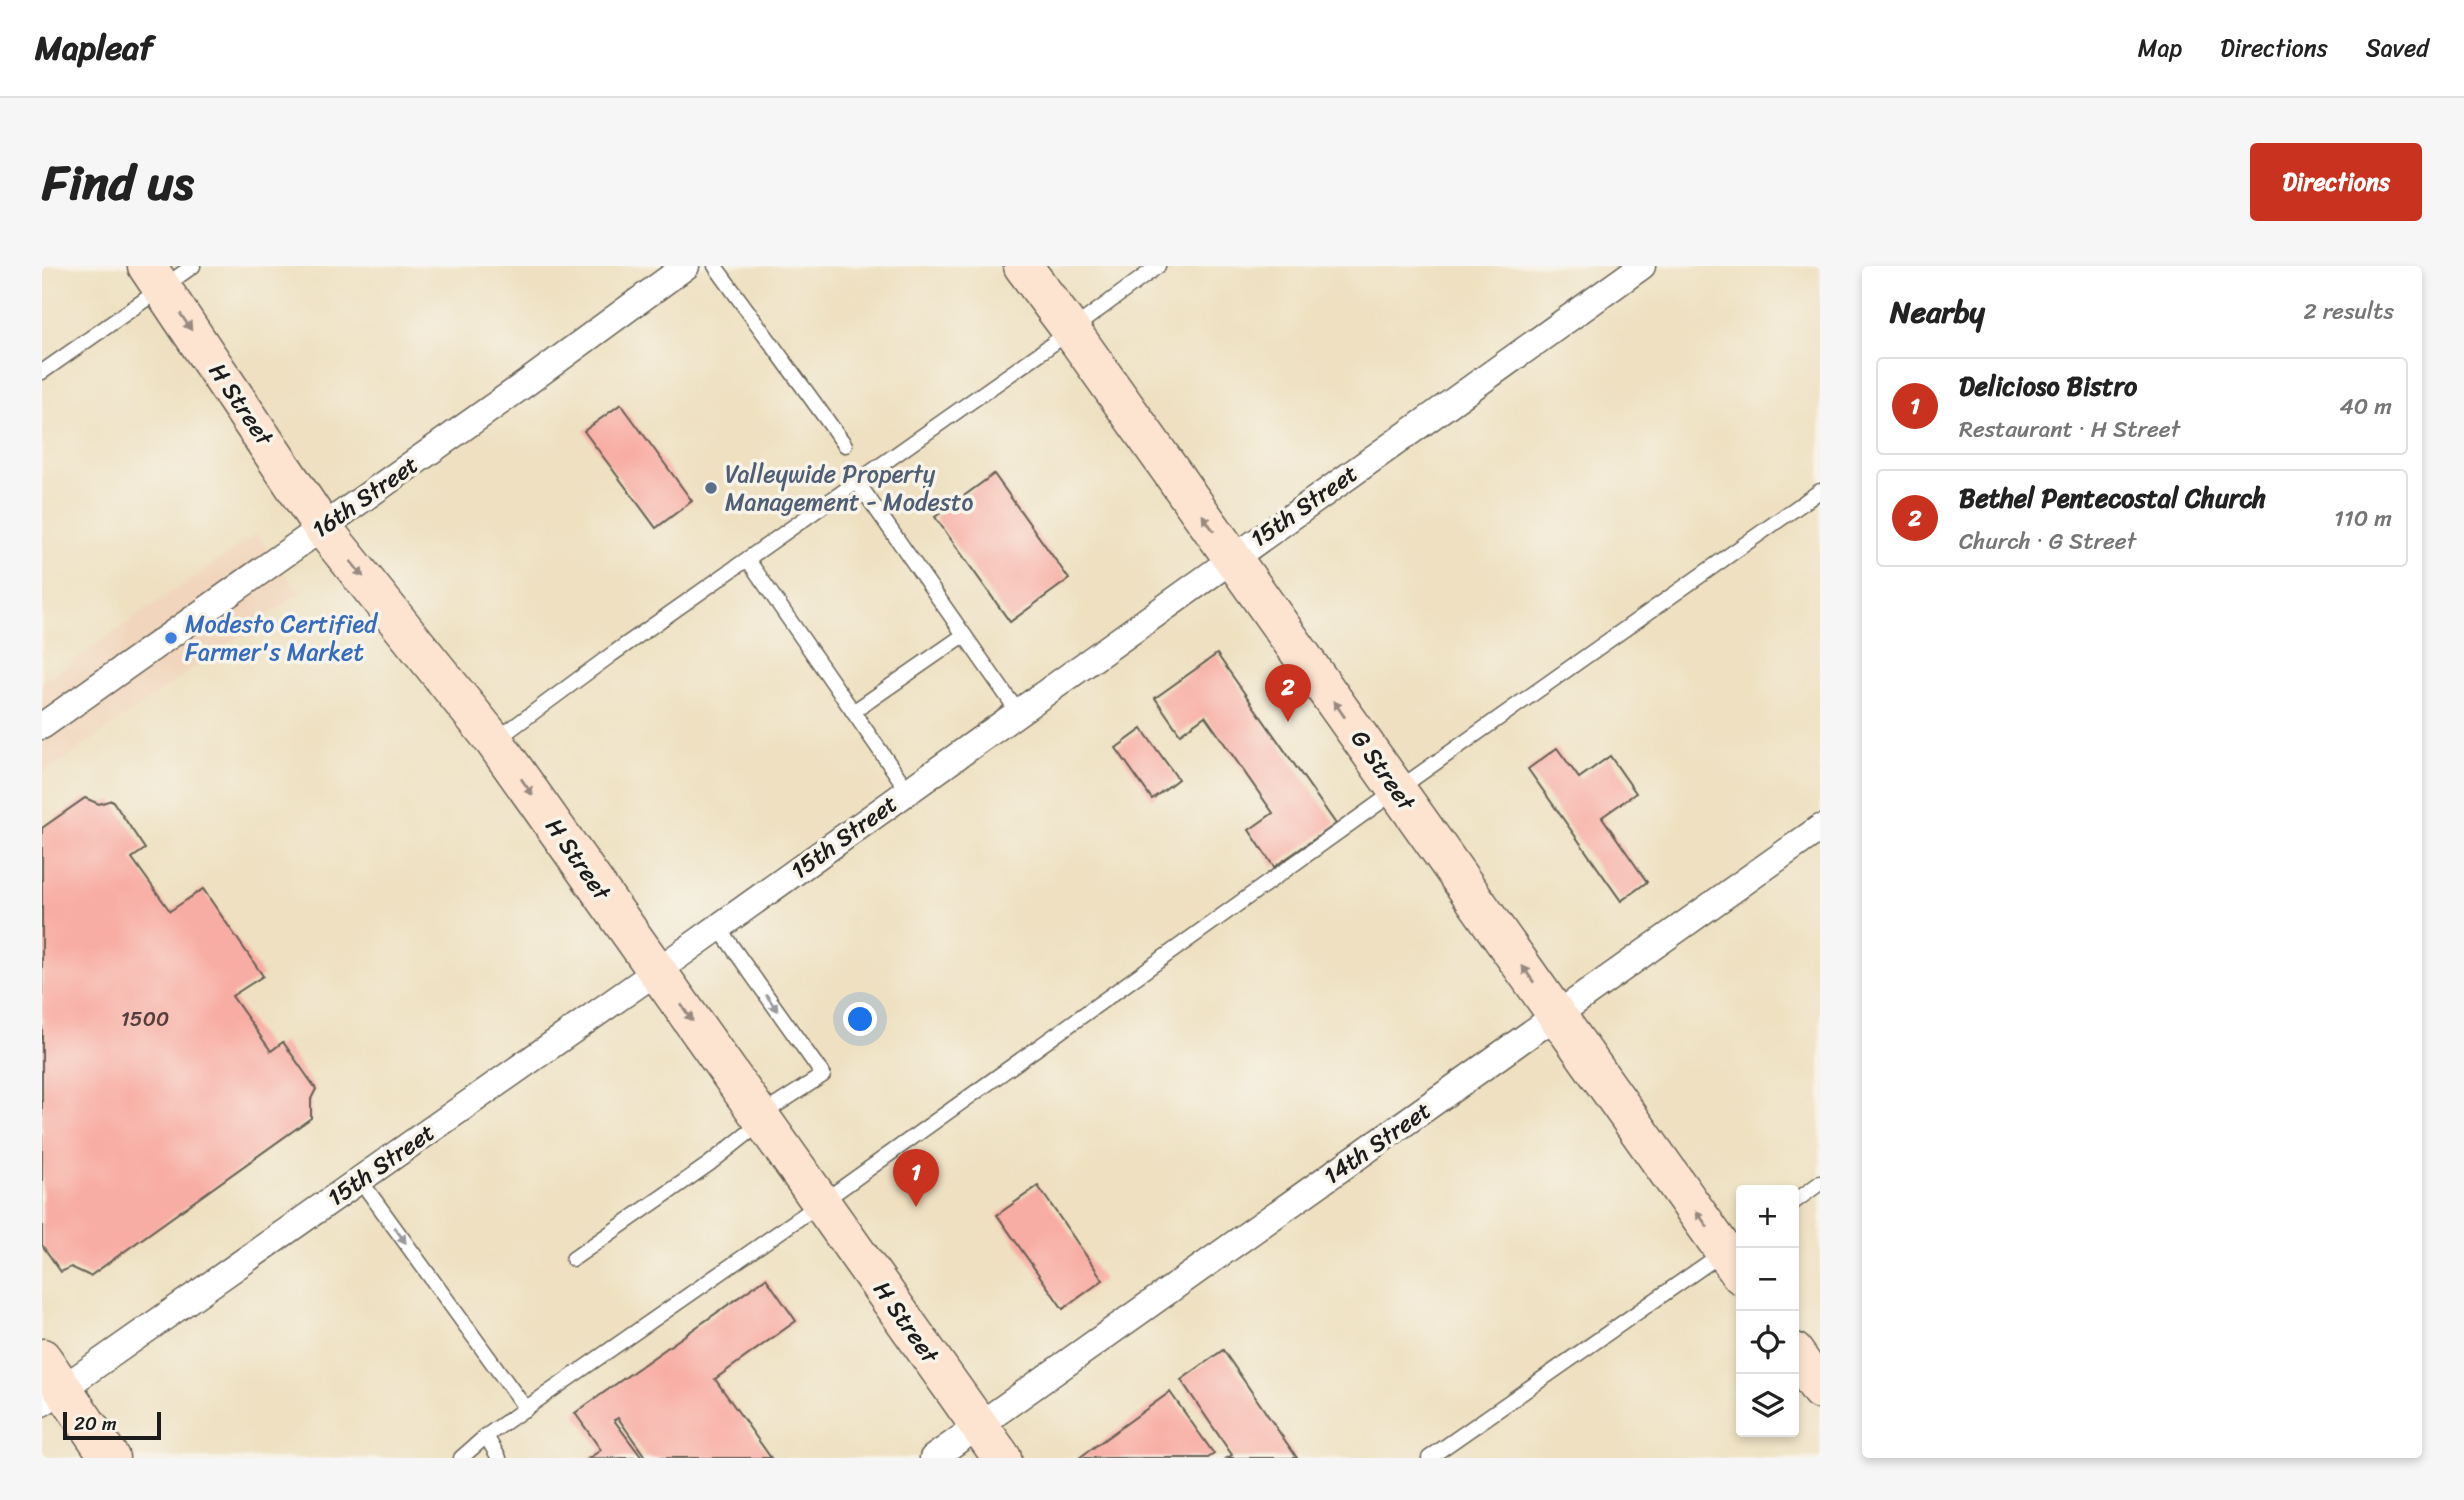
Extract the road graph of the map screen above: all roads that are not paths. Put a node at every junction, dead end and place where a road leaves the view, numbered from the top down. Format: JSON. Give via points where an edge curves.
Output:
{"nodes":[{"id":1,"x":686,"y":266,"type":"edge"},
{"id":2,"x":715,"y":266,"type":"edge"},
{"id":3,"x":1023,"y":266,"type":"edge"},
{"id":4,"x":1158,"y":266,"type":"edge"},
{"id":5,"x":1642,"y":266,"type":"edge"},
{"id":6,"x":168,"y":273,"type":"edge"},
{"id":7,"x":1070,"y":329,"type":"junction"},
{"id":8,"x":42,"y":373,"type":"edge"},
{"id":9,"x":845,"y":445,"type":"dead end"},
{"id":10,"x":858,"y":483,"type":"junction"},
{"id":11,"x":1820,"y":491,"type":"edge"},
{"id":12,"x":323,"y":527,"type":"junction"},
{"id":13,"x":1232,"y":558,"type":"junction"},
{"id":14,"x":748,"y":560,"type":"junction"},
{"id":15,"x":964,"y":635,"type":"junction"},
{"id":16,"x":853,"y":712,"type":"junction"},
{"id":17,"x":1018,"y":712,"type":"junction"},
{"id":18,"x":42,"y":726,"type":"edge"},
{"id":19,"x":494,"y":741,"type":"junction"},
{"id":20,"x":1397,"y":790,"type":"junction"},
{"id":21,"x":908,"y":791,"type":"junction"},
{"id":22,"x":1820,"y":828,"type":"edge"},
{"id":23,"x":718,"y":927,"type":"junction"},
{"id":24,"x":657,"y":971,"type":"junction"},
{"id":25,"x":1557,"y":1015,"type":"junction"},
{"id":26,"x":762,"y":1119,"type":"junction"},
{"id":27,"x":359,"y":1180,"type":"junction"},
{"id":28,"x":1820,"y":1183,"type":"edge"},
{"id":29,"x":1799,"y":1198,"type":"edge"},
{"id":30,"x":821,"y":1203,"type":"junction"},
{"id":31,"x":1736,"y":1255,"type":"edge"},
{"id":32,"x":573,"y":1259,"type":"dead end"},
{"id":33,"x":1799,"y":1359,"type":"edge"},
{"id":34,"x":49,"y":1383,"type":"edge"},
{"id":35,"x":1820,"y":1390,"type":"edge"},
{"id":36,"x":526,"y":1409,"type":"junction"},
{"id":37,"x":979,"y":1425,"type":"junction"},
{"id":38,"x":486,"y":1436,"type":"junction"},
{"id":39,"x":110,"y":1458,"type":"edge"},
{"id":40,"x":461,"y":1458,"type":"edge"},
{"id":41,"x":499,"y":1458,"type":"edge"},
{"id":42,"x":933,"y":1458,"type":"edge"},
{"id":43,"x":1002,"y":1458,"type":"edge"},
{"id":44,"x":1429,"y":1458,"type":"edge"}],
"edges":[{"from":1,"to":12,"type":"street","name":"16th Street"},
{"from":2,"to":9,"type":"lane"},
{"from":3,"to":7,"type":"main road","name":"G Street"},
{"from":4,"to":7,"type":"lane"},
{"from":5,"to":13,"type":"street","name":"15th Street"},
{"from":6,"to":8,"type":"lane"},
{"from":6,"to":12,"type":"main road","name":"H Street","one_way":true},
{"from":7,"to":10,"type":"lane"},
{"from":13,"to":7,"type":"main road","name":"G Street","one_way":true},
{"from":10,"to":14,"type":"lane"},
{"from":10,"to":15,"type":"lane"},
{"from":11,"to":20,"type":"lane"},
{"from":12,"to":18,"type":"street","name":"16th Street"},
{"from":12,"to":19,"type":"main road","name":"H Street","one_way":true},
{"from":13,"to":17,"type":"street","name":"15th Street"},
{"from":20,"to":13,"type":"main road","name":"G Street","one_way":true},
{"from":14,"to":16,"type":"lane"},
{"from":14,"to":19,"type":"lane"},
{"from":15,"to":16,"type":"lane"},
{"from":15,"to":17,"type":"lane"},
{"from":16,"to":21,"type":"lane"},
{"from":17,"to":21,"type":"street","name":"15th Street"},
{"from":19,"to":24,"type":"main road","name":"H Street","one_way":true},
{"from":25,"to":20,"type":"main road","name":"G Street","one_way":true},
{"from":20,"to":30,"type":"lane"},
{"from":21,"to":23,"type":"street","name":"15th Street"},
{"from":22,"to":25,"type":"street","name":"14th Street"},
{"from":23,"to":24,"type":"street","name":"15th Street"},
{"from":23,"to":26,"type":"lane","one_way":true,"via":[[822,1075]]},
{"from":24,"to":26,"type":"main road","name":"H Street","one_way":true},
{"from":24,"to":27,"type":"street","name":"15th Street"},
{"from":31,"to":25,"type":"main road","name":"G Street","one_way":true},
{"from":25,"to":37,"type":"street","name":"14th Street"},
{"from":26,"to":30,"type":"main road","name":"H Street"},
{"from":26,"to":32,"type":"lane","via":[[709,1164]]},
{"from":27,"to":34,"type":"street","name":"15th Street"},
{"from":27,"to":36,"type":"lane","one_way":true},
{"from":28,"to":29,"type":"lane"},
{"from":30,"to":36,"type":"lane"},
{"from":30,"to":37,"type":"main road","name":"H Street"},
{"from":31,"to":44,"type":"lane"},
{"from":33,"to":35,"type":"main road"},
{"from":34,"to":39,"type":"main road"},
{"from":36,"to":38,"type":"lane"},
{"from":37,"to":42,"type":"street","name":"14th Street"},
{"from":37,"to":43,"type":"main road","name":"H Street"},
{"from":38,"to":40,"type":"lane"},
{"from":38,"to":41,"type":"lane"}]}
